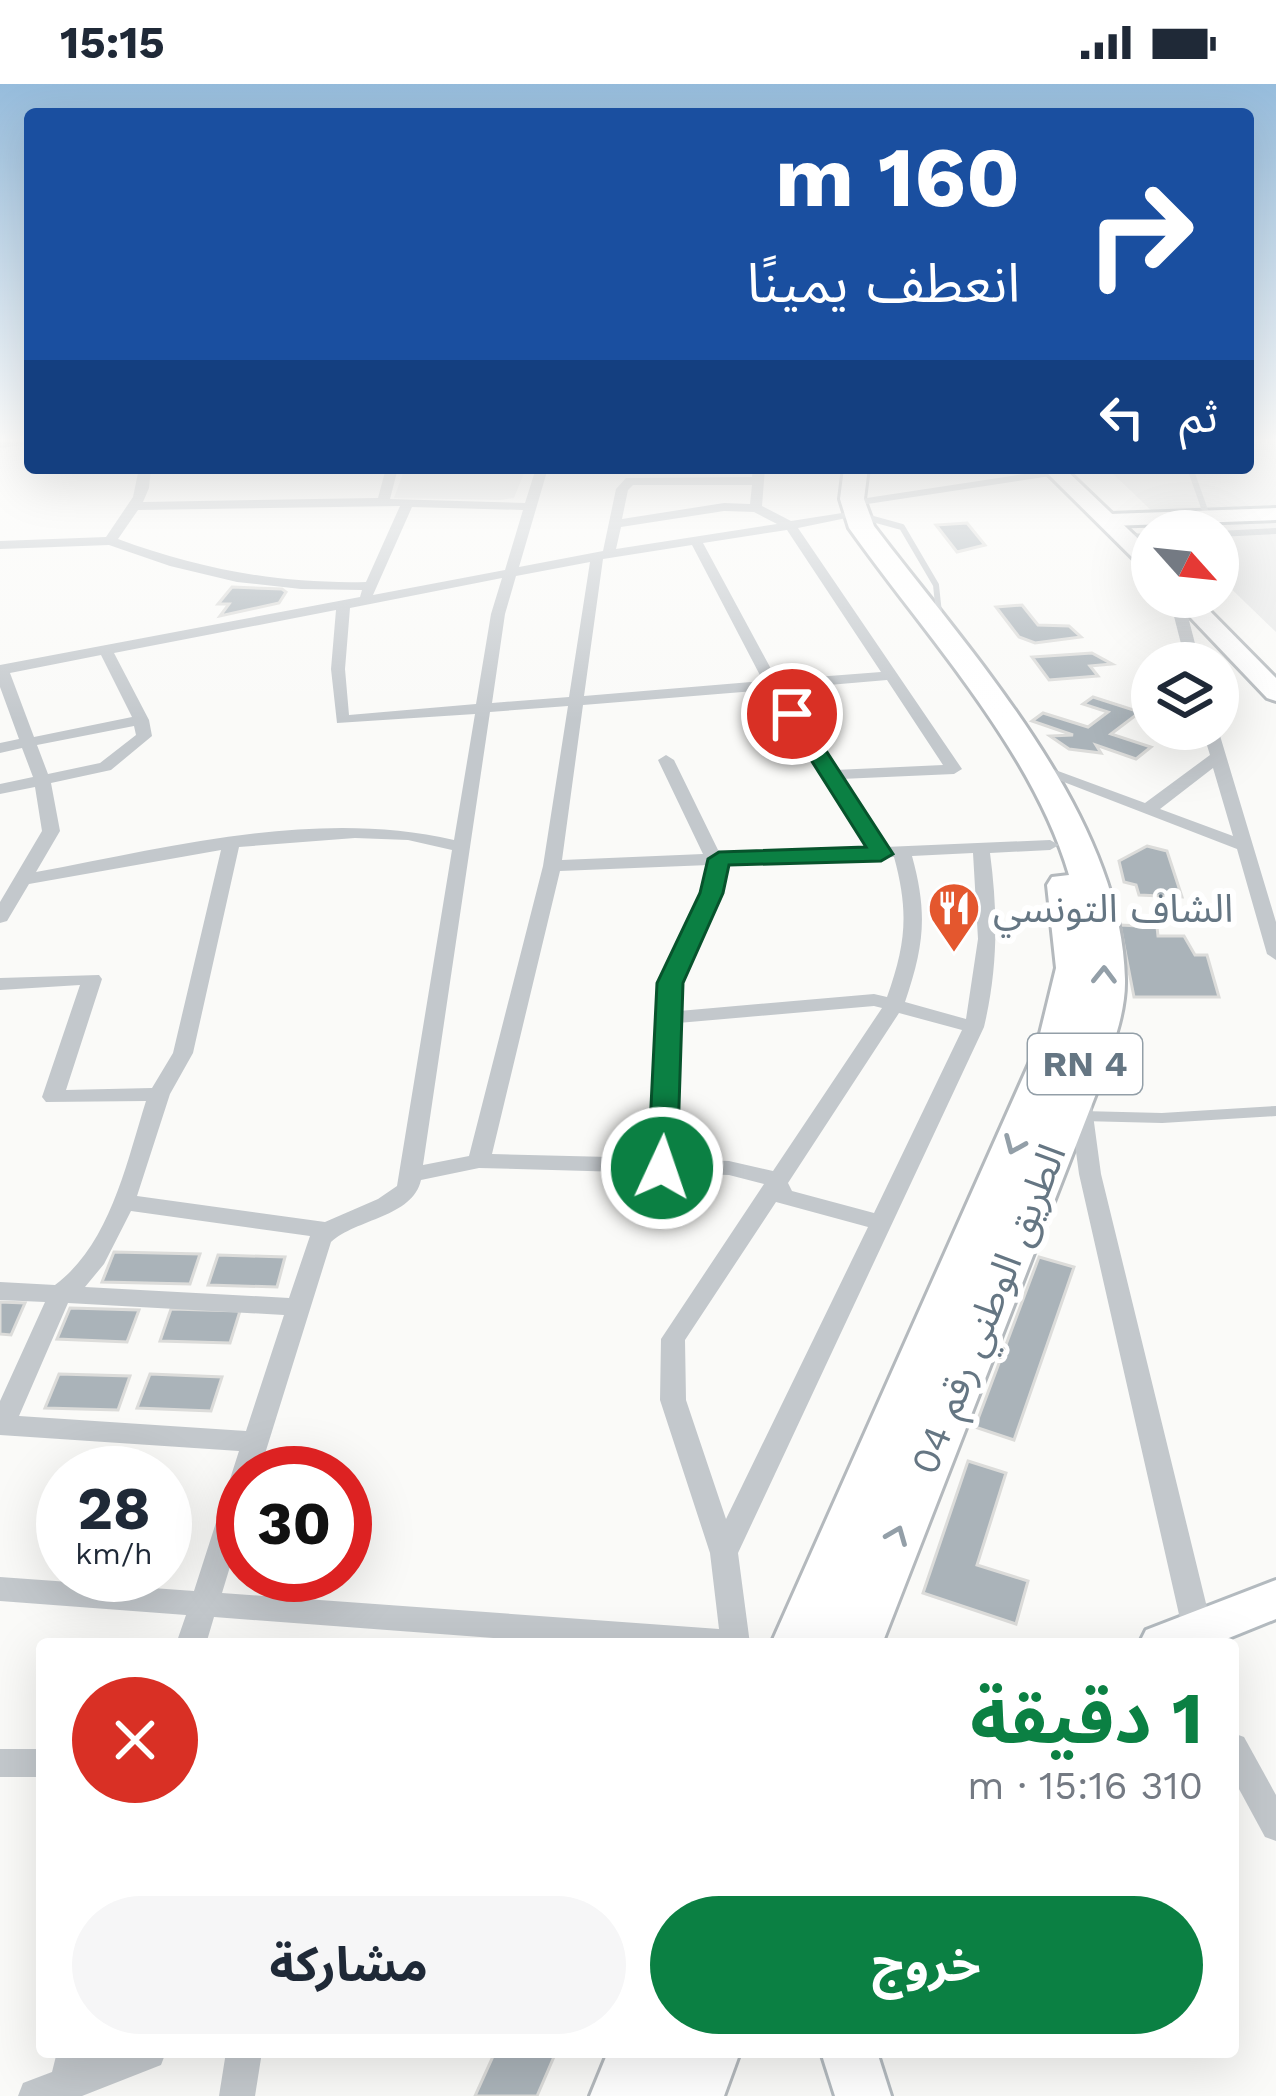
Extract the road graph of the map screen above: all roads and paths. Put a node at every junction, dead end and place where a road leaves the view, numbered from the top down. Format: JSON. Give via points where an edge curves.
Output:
{"nodes":[{"id":1,"x":117,"y":532,"type":"edge"},
{"id":2,"x":395,"y":532,"type":"edge"},
{"id":3,"x":523,"y":532,"type":"edge"},
{"id":4,"x":613,"y":532,"type":"edge"},
{"id":5,"x":747,"y":532,"type":"edge"},
{"id":6,"x":795,"y":532,"type":"edge"},
{"id":7,"x":861,"y":532,"type":"edge"},
{"id":8,"x":864,"y":532,"type":"edge"},
{"id":9,"x":695,"y":539,"type":"junction"},
{"id":10,"x":110,"y":541,"type":"junction"},
{"id":11,"x":0,"y":544,"type":"edge"},
{"id":12,"x":603,"y":555,"type":"junction"},
{"id":13,"x":514,"y":574,"type":"junction"},
{"id":14,"x":367,"y":594,"type":"junction"},
{"id":15,"x":343,"y":605,"type":"junction"},
{"id":16,"x":1201,"y":618,"type":"edge"},
{"id":17,"x":1231,"y":618,"type":"edge"},
{"id":18,"x":106,"y":650,"type":"junction"},
{"id":19,"x":1276,"y":664,"type":"edge"},
{"id":20,"x":0,"y":669,"type":"edge"},
{"id":21,"x":893,"y":675,"type":"junction"},
{"id":22,"x":771,"y":683,"type":"junction"},
{"id":23,"x":1276,"y":693,"type":"edge"},
{"id":24,"x":580,"y":699,"type":"junction"},
{"id":25,"x":485,"y":709,"type":"junction"},
{"id":26,"x":141,"y":720,"type":"junction"},
{"id":27,"x":29,"y":742,"type":"junction"},
{"id":28,"x":0,"y":748,"type":"edge"},
{"id":29,"x":1215,"y":750,"type":"edge"},
{"id":30,"x":1217,"y":757,"type":"junction"},
{"id":31,"x":666,"y":760,"type":"dead end"},
{"id":32,"x":1033,"y":767,"type":"junction"},
{"id":33,"x":833,"y":775,"type":"junction"},
{"id":34,"x":42,"y":780,"type":"junction"},
{"id":35,"x":0,"y":789,"type":"edge"},
{"id":36,"x":1148,"y":810,"type":"junction"},
{"id":37,"x":231,"y":845,"type":"junction"},
{"id":38,"x":1050,"y":845,"type":"junction"},
{"id":39,"x":464,"y":847,"type":"junction"},
{"id":40,"x":1247,"y":847,"type":"junction"},
{"id":41,"x":981,"y":849,"type":"junction"},
{"id":42,"x":892,"y":854,"type":"junction"},
{"id":43,"x":717,"y":859,"type":"junction"},
{"id":44,"x":552,"y":866,"type":"junction"},
{"id":45,"x":19,"y":880,"type":"junction"},
{"id":46,"x":0,"y":916,"type":"edge"},
{"id":47,"x":1276,"y":954,"type":"edge"},
{"id":48,"x":0,"y":984,"type":"edge"},
{"id":49,"x":894,"y":1005,"type":"junction"},
{"id":50,"x":670,"y":1018,"type":"junction"},
{"id":51,"x":974,"y":1027,"type":"junction"},
{"id":52,"x":159,"y":1094,"type":"junction"},
{"id":53,"x":1080,"y":1101,"type":"junction"},
{"id":54,"x":1276,"y":1111,"type":"edge"},
{"id":55,"x":479,"y":1160,"type":"junction"},
{"id":56,"x":662,"y":1168,"type":"junction"},
{"id":57,"x":411,"y":1175,"type":"junction"},
{"id":58,"x":775,"y":1179,"type":"junction"},
{"id":59,"x":123,"y":1202,"type":"junction"},
{"id":60,"x":883,"y":1223,"type":"junction"},
{"id":61,"x":326,"y":1230,"type":"junction"},
{"id":62,"x":0,"y":1292,"type":"edge"},
{"id":63,"x":61,"y":1293,"type":"junction"},
{"id":64,"x":298,"y":1307,"type":"junction"},
{"id":65,"x":1,"y":1425,"type":"edge"},
{"id":66,"x":253,"y":1442,"type":"junction"},
{"id":67,"x":724,"y":1552,"type":"junction"},
{"id":68,"x":0,"y":1588,"type":"edge"},
{"id":69,"x":1276,"y":1599,"type":"edge"},
{"id":70,"x":203,"y":1601,"type":"junction"},
{"id":71,"x":193,"y":1638,"type":"edge"},
{"id":72,"x":671,"y":1638,"type":"edge"},
{"id":73,"x":733,"y":1638,"type":"edge"},
{"id":74,"x":803,"y":1638,"type":"edge"},
{"id":75,"x":856,"y":1638,"type":"edge"},
{"id":76,"x":1181,"y":1638,"type":"edge"},
{"id":77,"x":1186,"y":1638,"type":"edge"},
{"id":78,"x":1239,"y":1758,"type":"edge"},
{"id":79,"x":0,"y":1763,"type":"edge"},
{"id":80,"x":36,"y":1763,"type":"edge"},
{"id":81,"x":1276,"y":1826,"type":"edge"},
{"id":82,"x":127,"y":2058,"type":"edge"},
{"id":83,"x":243,"y":2058,"type":"edge"},
{"id":84,"x":642,"y":2058,"type":"edge"},
{"id":85,"x":703,"y":2058,"type":"edge"},
{"id":86,"x":851,"y":2058,"type":"edge"},
{"id":87,"x":59,"y":2077,"type":"edge"},
{"id":88,"x":237,"y":2096,"type":"edge"},
{"id":89,"x":626,"y":2096,"type":"edge"},
{"id":90,"x":688,"y":2096,"type":"edge"},
{"id":91,"x":863,"y":2096,"type":"edge"}],
"edges":[{"from":1,"to":10,"type":"street"},
{"from":2,"to":14,"type":"street"},
{"from":3,"to":13,"type":"street"},
{"from":4,"to":12,"type":"street"},
{"from":5,"to":9,"type":"street"},
{"from":6,"to":21,"type":"street"},
{"from":7,"to":38,"type":"highway","name":"الطريق الوطني رقم 04","number":"RN 4"},
{"from":8,"to":32,"type":"highway","name":"الطريق الوطني رقم 04","number":"RN 4"},
{"from":9,"to":12,"type":"street"},
{"from":9,"to":22,"type":"street"},
{"from":10,"to":11,"type":"street"},
{"from":10,"to":14,"type":"street","via":[[239,580]]},
{"from":12,"to":13,"type":"street"},
{"from":12,"to":24,"type":"street"},
{"from":13,"to":14,"type":"street"},
{"from":13,"to":25,"type":"street","via":[[498,614]]},
{"from":14,"to":15,"type":"street"},
{"from":15,"to":18,"type":"street"},
{"from":15,"to":25,"type":"street","via":[[342,720]]},
{"from":16,"to":23,"type":"main road"},
{"from":17,"to":19,"type":"main road"},
{"from":18,"to":20,"type":"street"},
{"from":18,"to":26,"type":"street"},
{"from":20,"to":27,"type":"street"},
{"from":21,"to":22,"type":"street"},
{"from":21,"to":33,"type":"street","via":[[954,769]]},
{"from":22,"to":24,"type":"street"},
{"from":22,"to":33,"type":"street"},
{"from":24,"to":25,"type":"street"},
{"from":24,"to":44,"type":"street"},
{"from":25,"to":39,"type":"street"},
{"from":26,"to":27,"type":"street"},
{"from":26,"to":34,"type":"street","via":[[144,736],[119,759]]},
{"from":27,"to":28,"type":"street"},
{"from":27,"to":34,"type":"street"},
{"from":29,"to":30,"type":"street"},
{"from":30,"to":36,"type":"street"},
{"from":30,"to":40,"type":"street"},
{"from":31,"to":43,"type":"street"},
{"from":32,"to":36,"type":"street"},
{"from":53,"to":32,"type":"highway","name":"الطريق الوطني رقم 04","number":"RN 4","one_way":true,"via":[[1106,980],[1104,938],[1085,864]]},
{"from":33,"to":42,"type":"street"},
{"from":34,"to":35,"type":"street"},
{"from":34,"to":45,"type":"street","via":[[51,832]]},
{"from":36,"to":40,"type":"street"},
{"from":37,"to":39,"type":"street","via":[[401,834]]},
{"from":37,"to":45,"type":"street"},
{"from":37,"to":52,"type":"street","via":[[183,1053]]},
{"from":38,"to":41,"type":"street"},
{"from":38,"to":74,"type":"highway","name":"الطريق الوطني رقم 04","number":"RN 4","one_way":true,"via":[[1074,932],[1075,968],[1057,1046]]},
{"from":39,"to":57,"type":"street"},
{"from":40,"to":47,"type":"street"},
{"from":41,"to":42,"type":"street"},
{"from":41,"to":51,"type":"street","via":[[991,934]]},
{"from":42,"to":43,"type":"street"},
{"from":42,"to":49,"type":"street","via":[[919,918]]},
{"from":43,"to":44,"type":"street"},
{"from":43,"to":50,"type":"street","via":[[712,893],[670,983]]},
{"from":44,"to":55,"type":"street"},
{"from":45,"to":46,"type":"street"},
{"from":48,"to":52,"type":"street","via":[[92,980],[53,1096]]},
{"from":49,"to":50,"type":"street","via":[[874,1000]]},
{"from":49,"to":51,"type":"street"},
{"from":49,"to":58,"type":"street"},
{"from":50,"to":56,"type":"street"},
{"from":51,"to":60,"type":"street"},
{"from":52,"to":59,"type":"street"},
{"from":53,"to":54,"type":"lane","via":[[1162,1118]]},
{"from":75,"to":53,"type":"highway","name":"الطريق الوطني رقم 04","number":"RN 4","one_way":true},
{"from":53,"to":76,"type":"street"},
{"from":55,"to":56,"type":"street"},
{"from":55,"to":57,"type":"street"},
{"from":56,"to":58,"type":"street","via":[[729,1168]]},
{"from":57,"to":61,"type":"street","via":[[397,1200]]},
{"from":58,"to":60,"type":"street","via":[[783,1196]]},
{"from":58,"to":67,"type":"street","via":[[673,1339],[673,1400]]},
{"from":59,"to":61,"type":"street"},
{"from":59,"to":63,"type":"street","via":[[80,1284]]},
{"from":60,"to":67,"type":"street"},
{"from":61,"to":64,"type":"street"},
{"from":62,"to":63,"type":"street"},
{"from":63,"to":64,"type":"street"},
{"from":63,"to":65,"type":"street"},
{"from":64,"to":66,"type":"street"},
{"from":65,"to":66,"type":"street"},
{"from":66,"to":70,"type":"street"},
{"from":67,"to":73,"type":"street"},
{"from":68,"to":70,"type":"street"},
{"from":69,"to":77,"type":"street"},
{"from":70,"to":71,"type":"street"},
{"from":70,"to":72,"type":"street"},
{"from":78,"to":81,"type":"street"},
{"from":79,"to":80,"type":"street"},
{"from":82,"to":87,"type":"street"},
{"from":83,"to":88,"type":"street"},
{"from":84,"to":89,"type":"highway"},
{"from":85,"to":90,"type":"highway"},
{"from":86,"to":91,"type":"street"}]}
